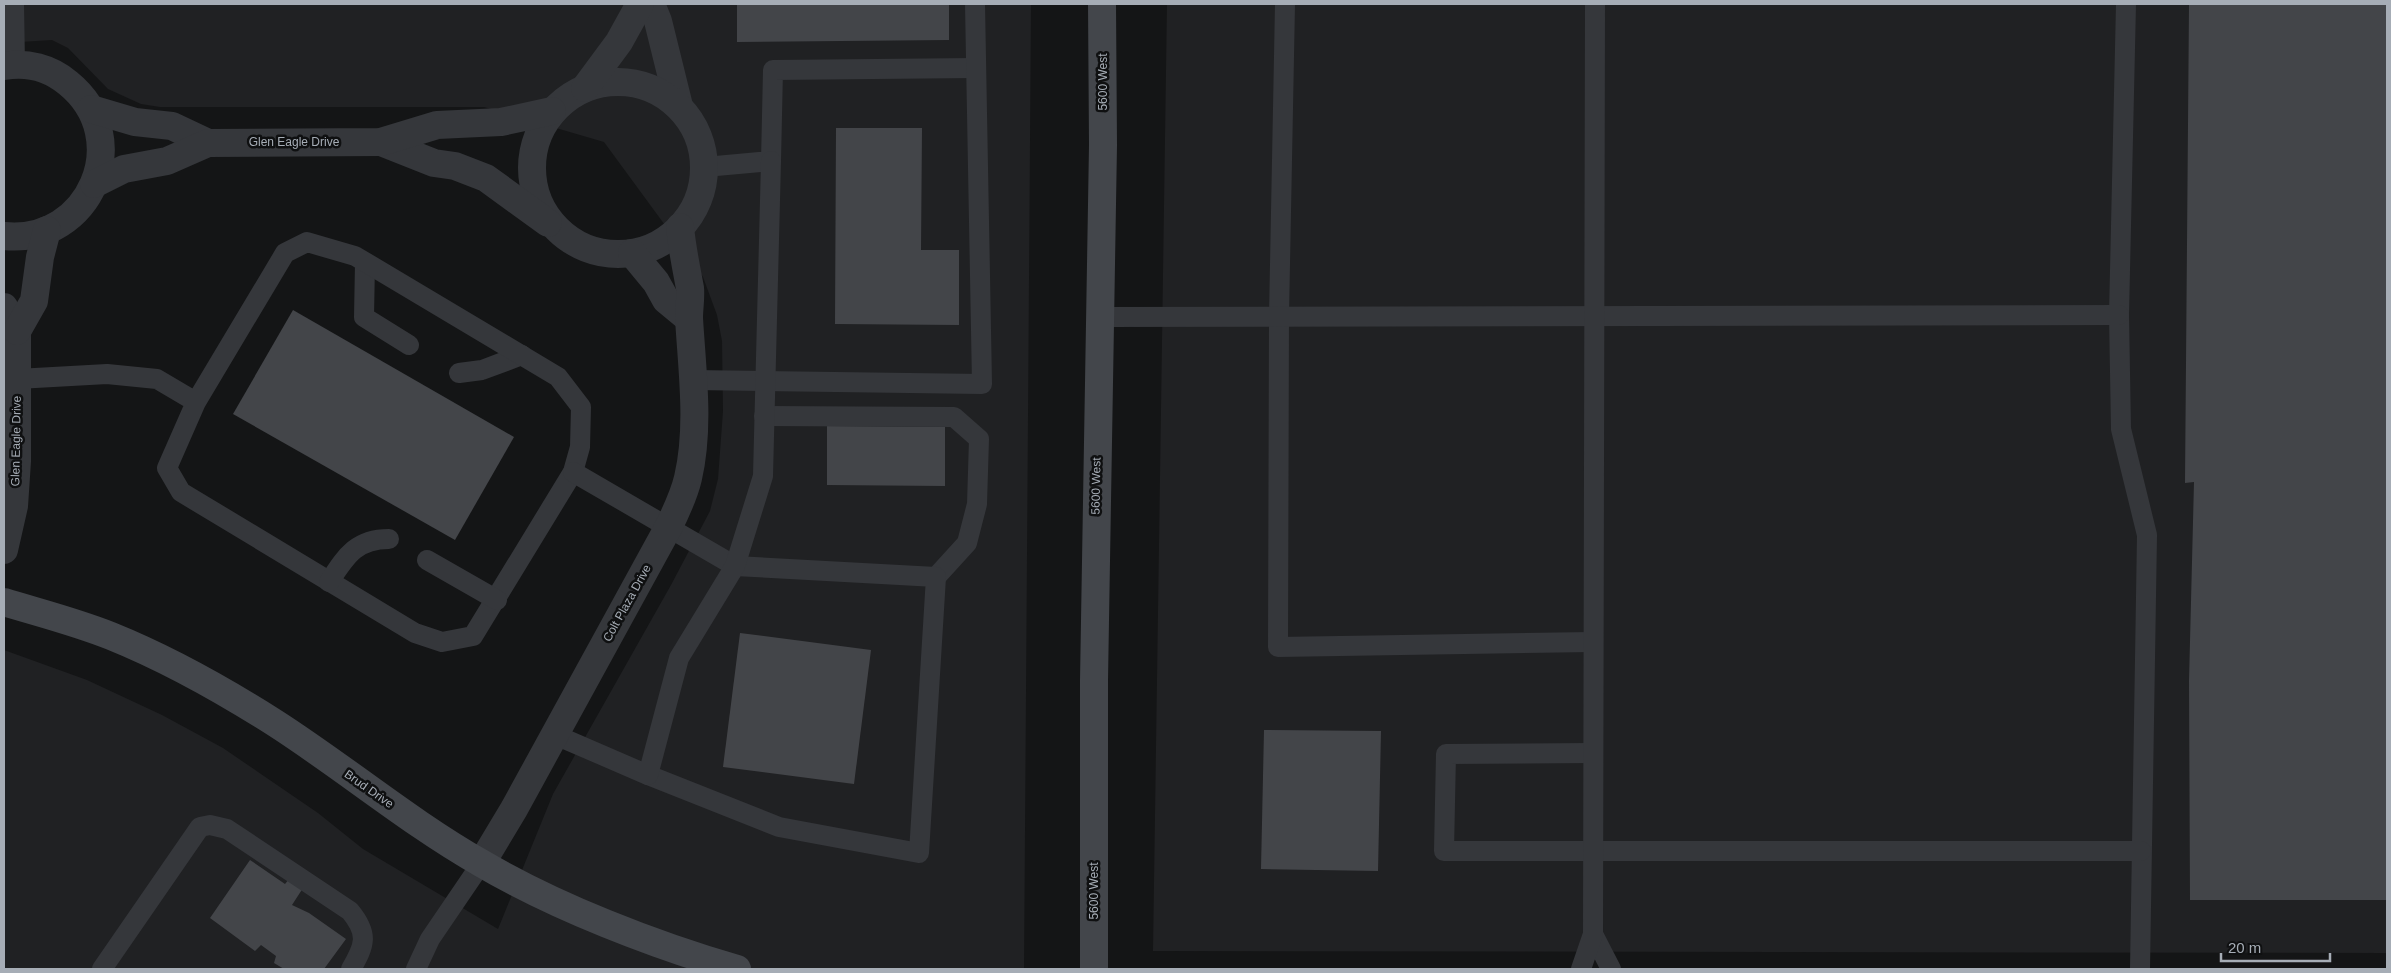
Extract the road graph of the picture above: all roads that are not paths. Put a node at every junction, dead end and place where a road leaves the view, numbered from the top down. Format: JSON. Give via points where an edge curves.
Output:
{"nodes":[{"id":1,"x":14,"y":4,"type":"edge"},
{"id":2,"x":640,"y":4,"type":"edge"},
{"id":3,"x":651,"y":4,"type":"edge"},
{"id":4,"x":975,"y":4,"type":"edge"},
{"id":5,"x":1102,"y":4,"type":"edge"},
{"id":6,"x":1285,"y":4,"type":"edge"},
{"id":7,"x":1594,"y":4,"type":"edge"},
{"id":8,"x":2126,"y":4,"type":"edge"},
{"id":9,"x":9,"y":65,"type":"edge"},
{"id":10,"x":976,"y":68,"type":"junction"},
{"id":11,"x":585,"y":88,"type":"junction"},
{"id":12,"x":678,"y":106,"type":"junction"},
{"id":13,"x":91,"y":109,"type":"junction"},
{"id":14,"x":552,"y":111,"type":"junction"},
{"id":15,"x":380,"y":142,"type":"junction"},
{"id":16,"x":208,"y":143,"type":"junction"},
{"id":17,"x":771,"y":161,"type":"junction"},
{"id":18,"x":705,"y":167,"type":"junction"},
{"id":19,"x":94,"y":184,"type":"junction"},
{"id":20,"x":555,"y":228,"type":"junction"},
{"id":21,"x":680,"y":228,"type":"junction"},
{"id":22,"x":47,"y":230,"type":"junction"},
{"id":23,"x":4,"y":236,"type":"edge"},
{"id":24,"x":632,"y":253,"type":"junction"},
{"id":25,"x":366,"y":263,"type":"junction"},
{"id":26,"x":4,"y":307,"type":"edge"},
{"id":27,"x":1594,"y":315,"type":"junction"},
{"id":28,"x":2119,"y":315,"type":"junction"},
{"id":29,"x":1279,"y":316,"type":"junction"},
{"id":30,"x":1099,"y":317,"type":"junction"},
{"id":31,"x":689,"y":319,"type":"junction"},
{"id":32,"x":17,"y":331,"type":"junction"},
{"id":33,"x":409,"y":345,"type":"dead end"},
{"id":34,"x":522,"y":355,"type":"junction"},
{"id":35,"x":459,"y":373,"type":"dead end"},
{"id":36,"x":17,"y":380,"type":"junction"},
{"id":37,"x":693,"y":380,"type":"junction"},
{"id":38,"x":766,"y":381,"type":"junction"},
{"id":39,"x":196,"y":402,"type":"junction"},
{"id":40,"x":764,"y":416,"type":"junction"},
{"id":41,"x":573,"y":472,"type":"junction"},
{"id":42,"x":668,"y":528,"type":"junction"},
{"id":43,"x":389,"y":539,"type":"dead end"},
{"id":44,"x":4,"y":550,"type":"edge"},
{"id":45,"x":427,"y":560,"type":"dead end"},
{"id":46,"x":735,"y":566,"type":"junction"},
{"id":47,"x":936,"y":577,"type":"junction"},
{"id":48,"x":329,"y":582,"type":"junction"},
{"id":49,"x":497,"y":600,"type":"junction"},
{"id":50,"x":4,"y":602,"type":"edge"},
{"id":51,"x":1592,"y":642,"type":"junction"},
{"id":52,"x":553,"y":734,"type":"junction"},
{"id":53,"x":1593,"y":753,"type":"junction"},
{"id":54,"x":648,"y":775,"type":"junction"},
{"id":55,"x":1593,"y":851,"type":"junction"},
{"id":56,"x":2141,"y":851,"type":"junction"},
{"id":57,"x":481,"y":864,"type":"junction"},
{"id":58,"x":1593,"y":934,"type":"junction"},
{"id":59,"x":726,"y":968,"type":"edge"},
{"id":60,"x":102,"y":969,"type":"edge"},
{"id":61,"x":351,"y":969,"type":"edge"},
{"id":62,"x":416,"y":969,"type":"edge"},
{"id":63,"x":1094,"y":969,"type":"edge"},
{"id":64,"x":1581,"y":969,"type":"edge"},
{"id":65,"x":1611,"y":969,"type":"edge"},
{"id":66,"x":2140,"y":969,"type":"edge"}],
"edges":[{"from":1,"to":9,"type":"lane"},
{"from":2,"to":11,"type":"street","via":[[619,42]]},
{"from":3,"to":12,"type":"street"},
{"from":4,"to":10,"type":"lane"},
{"from":5,"to":30,"type":"main road","name":"5600 West"},
{"from":6,"to":29,"type":"lane"},
{"from":7,"to":27,"type":"lane"},
{"from":8,"to":28,"type":"lane"},
{"from":9,"to":13,"type":"street","via":[[38,67],[59,76],[77,90]]},
{"from":10,"to":17,"type":"lane","via":[[773,70]]},
{"from":10,"to":38,"type":"lane","via":[[982,384]]},
{"from":11,"to":12,"type":"street","via":[[610,82],[635,83],[658,91]]},
{"from":11,"to":14,"type":"street"},
{"from":12,"to":18,"type":"street","via":[[698,134]]},
{"from":13,"to":16,"type":"street","name":"Glen Eagle Drive","via":[[135,122],[172,126]]},
{"from":13,"to":19,"type":"street","via":[[101,146],[100,166]]},
{"from":14,"to":15,"type":"street","name":"Glen Eagle Drive","via":[[501,122],[437,125]]},
{"from":14,"to":20,"type":"street","via":[[540,128],[531,170],[534,191],[542,211]]},
{"from":15,"to":16,"type":"street","name":"Glen Eagle Drive"},
{"from":15,"to":20,"type":"street","name":"Glen Eagle Drive","via":[[434,163],[455,166],[486,178]]},
{"from":16,"to":19,"type":"street","name":"Glen Eagle Drive","via":[[167,161],[124,169]]},
{"from":17,"to":18,"type":"lane"},
{"from":17,"to":38,"type":"lane"},
{"from":18,"to":21,"type":"street","via":[[698,200]]},
{"from":19,"to":22,"type":"street","via":[[75,212]]},
{"from":20,"to":24,"type":"street","via":[[582,247],[598,252]]},
{"from":21,"to":24,"type":"street","via":[[666,240]]},
{"from":21,"to":31,"type":"street","name":"Colt Plaza Drive","via":[[690,289]]},
{"from":22,"to":23,"type":"street","via":[[30,235]]},
{"from":22,"to":32,"type":"street","name":"Glen Eagle Drive","via":[[34,301]]},
{"from":24,"to":31,"type":"street","via":[[666,300]]},
{"from":25,"to":33,"type":"lane","via":[[364,317]]},
{"from":25,"to":34,"type":"lane"},
{"from":25,"to":39,"type":"lane","via":[[355,256],[307,242],[286,253]]},
{"from":26,"to":32,"type":"street","name":"Glen Eagle Drive"},
{"from":27,"to":28,"type":"lane"},
{"from":27,"to":29,"type":"lane"},
{"from":27,"to":51,"type":"lane"},
{"from":28,"to":56,"type":"lane","via":[[2121,429],[2147,535]]},
{"from":29,"to":30,"type":"lane"},
{"from":29,"to":51,"type":"lane","via":[[1278,647]]},
{"from":30,"to":63,"type":"main road","name":"5600 West"},
{"from":31,"to":37,"type":"street","name":"Colt Plaza Drive"},
{"from":32,"to":36,"type":"street","name":"Glen Eagle Drive"},
{"from":34,"to":35,"type":"lane","via":[[482,370]]},
{"from":34,"to":41,"type":"lane","via":[[558,377],[581,407],[580,447]]},
{"from":36,"to":39,"type":"lane","via":[[107,374],[156,380]]},
{"from":36,"to":44,"type":"street","name":"Glen Eagle Drive","via":[[17,476]]},
{"from":37,"to":38,"type":"lane"},
{"from":37,"to":42,"type":"street","name":"Colt Plaza Drive","via":[[689,470]]},
{"from":38,"to":40,"type":"lane"},
{"from":39,"to":48,"type":"lane","via":[[167,468],[181,492]]},
{"from":40,"to":46,"type":"lane","via":[[763,476]]},
{"from":40,"to":47,"type":"lane","via":[[954,417],[979,439],[978,504],[966,543]]},
{"from":41,"to":42,"type":"lane"},
{"from":41,"to":49,"type":"lane"},
{"from":42,"to":46,"type":"lane"},
{"from":42,"to":52,"type":"street","name":"Colt Plaza Drive"},
{"from":43,"to":48,"type":"lane","via":[[373,539],[350,552]]},
{"from":45,"to":49,"type":"lane"},
{"from":46,"to":47,"type":"lane"},
{"from":46,"to":54,"type":"lane","via":[[680,658]]},
{"from":47,"to":54,"type":"lane","via":[[918,853],[779,827]]},
{"from":48,"to":49,"type":"lane","via":[[415,633],[442,642],[473,636]]},
{"from":50,"to":57,"type":"main road","name":"Brud Drive","via":[[110,636],[198,677],[277,725]]},
{"from":51,"to":53,"type":"lane"},
{"from":52,"to":54,"type":"lane"},
{"from":52,"to":57,"type":"street","name":"Colt Plaza Drive"},
{"from":53,"to":55,"type":"lane"},
{"from":53,"to":55,"type":"lane","via":[[1446,754],[1444,851]]},
{"from":55,"to":56,"type":"lane"},
{"from":55,"to":58,"type":"lane"},
{"from":56,"to":66,"type":"lane"},
{"from":57,"to":59,"type":"main road","name":"Brud Drive","via":[[609,923]]},
{"from":57,"to":62,"type":"lane","via":[[435,931]]},
{"from":58,"to":64,"type":"lane"},
{"from":58,"to":65,"type":"lane"},
{"from":60,"to":61,"type":"lane","via":[[200,827],[210,824],[227,829],[350,911],[360,922],[364,933],[364,943]]}]}
